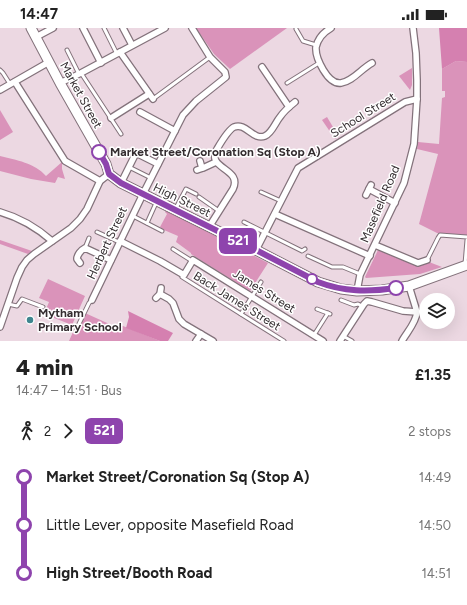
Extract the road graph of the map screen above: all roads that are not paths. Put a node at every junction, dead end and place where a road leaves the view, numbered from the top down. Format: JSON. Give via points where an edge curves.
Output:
{"nodes":[{"id":1,"x":31,"y":28,"type":"edge"},
{"id":2,"x":53,"y":28,"type":"edge"},
{"id":3,"x":83,"y":28,"type":"edge"},
{"id":4,"x":104,"y":28,"type":"edge"},
{"id":5,"x":123,"y":28,"type":"edge"},
{"id":6,"x":165,"y":28,"type":"edge"},
{"id":7,"x":192,"y":28,"type":"edge"},
{"id":8,"x":331,"y":28,"type":"edge"},
{"id":9,"x":413,"y":28,"type":"edge"},
{"id":10,"x":296,"y":29,"type":"dead end"},
{"id":11,"x":36,"y":38,"type":"junction"},
{"id":12,"x":317,"y":45,"type":"junction"},
{"id":13,"x":132,"y":46,"type":"junction"},
{"id":14,"x":68,"y":50,"type":"dead end"},
{"id":15,"x":118,"y":53,"type":"junction"},
{"id":16,"x":210,"y":57,"type":"junction"},
{"id":17,"x":49,"y":62,"type":"junction"},
{"id":18,"x":101,"y":63,"type":"junction"},
{"id":19,"x":319,"y":63,"type":"junction"},
{"id":20,"x":372,"y":63,"type":"dead end"},
{"id":21,"x":262,"y":67,"type":"dead end"},
{"id":22,"x":0,"y":70,"type":"edge"},
{"id":23,"x":80,"y":74,"type":"junction"},
{"id":24,"x":60,"y":82,"type":"junction"},
{"id":25,"x":13,"y":83,"type":"junction"},
{"id":26,"x":287,"y":83,"type":"dead end"},
{"id":27,"x":0,"y":90,"type":"edge"},
{"id":28,"x":151,"y":96,"type":"junction"},
{"id":29,"x":417,"y":99,"type":"junction"},
{"id":30,"x":296,"y":102,"type":"dead end"},
{"id":31,"x":289,"y":107,"type":"junction"},
{"id":32,"x":145,"y":113,"type":"dead end"},
{"id":33,"x":111,"y":118,"type":"junction"},
{"id":34,"x":175,"y":131,"type":"junction"},
{"id":35,"x":120,"y":134,"type":"dead end"},
{"id":36,"x":200,"y":161,"type":"dead end"},
{"id":37,"x":216,"y":162,"type":"junction"},
{"id":38,"x":158,"y":164,"type":"junction"},
{"id":39,"x":129,"y":167,"type":"junction"},
{"id":40,"x":109,"y":174,"type":"junction"},
{"id":41,"x":151,"y":178,"type":"junction"},
{"id":42,"x":100,"y":181,"type":"junction"},
{"id":43,"x":121,"y":183,"type":"junction"},
{"id":44,"x":369,"y":190,"type":"dead end"},
{"id":45,"x":261,"y":192,"type":"dead end"},
{"id":46,"x":143,"y":194,"type":"junction"},
{"id":47,"x":196,"y":194,"type":"dead end"},
{"id":48,"x":200,"y":197,"type":"dead end"},
{"id":49,"x":157,"y":201,"type":"junction"},
{"id":50,"x":281,"y":202,"type":"junction"},
{"id":51,"x":395,"y":203,"type":"junction"},
{"id":52,"x":175,"y":210,"type":"junction"},
{"id":53,"x":219,"y":211,"type":"junction"},
{"id":54,"x":0,"y":212,"type":"edge"},
{"id":55,"x":275,"y":214,"type":"junction"},
{"id":56,"x":132,"y":216,"type":"junction"},
{"id":57,"x":244,"y":222,"type":"dead end"},
{"id":58,"x":147,"y":223,"type":"junction"},
{"id":59,"x":209,"y":227,"type":"junction"},
{"id":60,"x":162,"y":230,"type":"dead end"},
{"id":61,"x":97,"y":232,"type":"dead end"},
{"id":62,"x":265,"y":232,"type":"junction"},
{"id":63,"x":89,"y":238,"type":"dead end"},
{"id":64,"x":467,"y":239,"type":"edge"},
{"id":65,"x":52,"y":241,"type":"junction"},
{"id":66,"x":120,"y":242,"type":"junction"},
{"id":67,"x":375,"y":245,"type":"junction"},
{"id":68,"x":85,"y":248,"type":"junction"},
{"id":69,"x":174,"y":249,"type":"dead end"},
{"id":70,"x":305,"y":249,"type":"dead end"},
{"id":71,"x":256,"y":250,"type":"junction"},
{"id":72,"x":308,"y":256,"type":"dead end"},
{"id":73,"x":370,"y":256,"type":"junction"},
{"id":74,"x":111,"y":260,"type":"junction"},
{"id":75,"x":427,"y":260,"type":"joint"},
{"id":76,"x":192,"y":261,"type":"junction"},
{"id":77,"x":80,"y":263,"type":"dead end"},
{"id":78,"x":466,"y":265,"type":"edge"},
{"id":79,"x":360,"y":274,"type":"junction"},
{"id":80,"x":184,"y":275,"type":"junction"},
{"id":81,"x":261,"y":282,"type":"dead end"},
{"id":82,"x":409,"y":286,"type":"junction"},
{"id":83,"x":357,"y":291,"type":"junction"},
{"id":84,"x":159,"y":293,"type":"dead end"},
{"id":85,"x":251,"y":297,"type":"junction"},
{"id":86,"x":93,"y":298,"type":"junction"},
{"id":87,"x":101,"y":299,"type":"dead end"},
{"id":88,"x":341,"y":300,"type":"dead end"},
{"id":89,"x":8,"y":304,"type":"junction"},
{"id":90,"x":362,"y":306,"type":"junction"},
{"id":91,"x":43,"y":307,"type":"dead end"},
{"id":92,"x":317,"y":309,"type":"dead end"},
{"id":93,"x":417,"y":312,"type":"junction"},
{"id":94,"x":241,"y":314,"type":"junction"},
{"id":95,"x":0,"y":327,"type":"edge"},
{"id":96,"x":76,"y":330,"type":"dead end"},
{"id":97,"x":201,"y":334,"type":"junction"},
{"id":98,"x":342,"y":338,"type":"edge"},
{"id":99,"x":318,"y":339,"type":"edge"},
{"id":100,"x":196,"y":341,"type":"edge"},
{"id":101,"x":213,"y":341,"type":"edge"},
{"id":102,"x":284,"y":341,"type":"edge"},
{"id":103,"x":352,"y":341,"type":"edge"},
{"id":104,"x":402,"y":341,"type":"edge"}],
"edges":[{"from":1,"to":11,"type":"main road","name":"Market Street"},
{"from":2,"to":11,"type":"street"},
{"from":3,"to":18,"type":"street"},
{"from":4,"to":15,"type":"lane"},
{"from":5,"to":13,"type":"street"},
{"from":6,"to":13,"type":"street"},
{"from":7,"to":16,"type":"street"},
{"from":8,"to":12,"type":"street","via":[[321,36]]},
{"from":9,"to":29,"type":"street","name":"Masefield Road"},
{"from":10,"to":12,"type":"lane","via":[[303,41]]},
{"from":11,"to":17,"type":"main road","name":"Market Street"},
{"from":12,"to":19,"type":"street"},
{"from":13,"to":15,"type":"street"},
{"from":14,"to":23,"type":"lane"},
{"from":15,"to":18,"type":"street"},
{"from":15,"to":28,"type":"street"},
{"from":16,"to":28,"type":"lane"},
{"from":16,"to":34,"type":"street","name":"Herbert Street","via":[[225,72],[226,77],[190,107]]},
{"from":17,"to":24,"type":"main road","name":"Market Street"},
{"from":17,"to":25,"type":"street"},
{"from":18,"to":23,"type":"street"},
{"from":19,"to":20,"type":"street","via":[[329,79],[337,83],[354,77],[364,64]]},
{"from":19,"to":26,"type":"lane"},
{"from":21,"to":31,"type":"street"},
{"from":22,"to":25,"type":"lane"},
{"from":23,"to":24,"type":"street"},
{"from":23,"to":33,"type":"lane"},
{"from":24,"to":40,"type":"main road","name":"Market Street","via":[[106,164]]},
{"from":25,"to":27,"type":"street"},
{"from":25,"to":42,"type":"street","via":[[65,161]]},
{"from":28,"to":33,"type":"street"},
{"from":29,"to":50,"type":"street","name":"School Street","via":[[405,102],[298,168]]},
{"from":29,"to":51,"type":"street","name":"Masefield Road","via":[[414,144],[404,183]]},
{"from":30,"to":31,"type":"street"},
{"from":31,"to":37,"type":"street","via":[[265,136],[255,135],[238,126],[229,131],[215,152]]},
{"from":32,"to":34,"type":"street"},
{"from":33,"to":35,"type":"lane"},
{"from":34,"to":38,"type":"street","name":"Herbert Street"},
{"from":36,"to":37,"type":"street","via":[[200,169]]},
{"from":37,"to":53,"type":"street","via":[[232,175],[235,183]]},
{"from":38,"to":39,"type":"street","via":[[136,153]]},
{"from":38,"to":41,"type":"street","name":"Herbert Street"},
{"from":39,"to":41,"type":"lane"},
{"from":39,"to":43,"type":"street"},
{"from":40,"to":42,"type":"street"},
{"from":40,"to":43,"type":"main road","name":"High Street"},
{"from":41,"to":46,"type":"street","name":"Herbert Street"},
{"from":42,"to":65,"type":"street","via":[[88,209],[71,228]]},
{"from":43,"to":46,"type":"main road","name":"High Street"},
{"from":44,"to":51,"type":"street"},
{"from":45,"to":50,"type":"lane"},
{"from":46,"to":49,"type":"main road","name":"High Street"},
{"from":46,"to":56,"type":"street","name":"Herbert Street"},
{"from":47,"to":52,"type":"lane","via":[[186,189]]},
{"from":48,"to":53,"type":"lane"},
{"from":49,"to":52,"type":"main road","name":"High Street"},
{"from":49,"to":58,"type":"lane"},
{"from":50,"to":55,"type":"street","name":"School Street"},
{"from":51,"to":67,"type":"street","name":"Masefield Road"},
{"from":52,"to":59,"type":"main road","name":"High Street"},
{"from":53,"to":59,"type":"street"},
{"from":54,"to":65,"type":"street","via":[[24,221]]},
{"from":55,"to":62,"type":"street","name":"School Street"},
{"from":55,"to":73,"type":"street"},
{"from":56,"to":58,"type":"lane"},
{"from":56,"to":66,"type":"street","name":"Herbert Street"},
{"from":57,"to":62,"type":"lane"},
{"from":58,"to":60,"type":"lane"},
{"from":59,"to":71,"type":"main road","name":"High Street"},
{"from":61,"to":66,"type":"lane"},
{"from":62,"to":70,"type":"lane","via":[[302,251]]},
{"from":62,"to":71,"type":"street","name":"School Street"},
{"from":63,"to":68,"type":"lane"},
{"from":64,"to":75,"type":"lane","via":[[440,235]]},
{"from":64,"to":78,"type":"lane"},
{"from":65,"to":89,"type":"street","via":[[27,260],[22,267]]},
{"from":66,"to":74,"type":"street","name":"Herbert Street"},
{"from":66,"to":80,"type":"street"},
{"from":67,"to":73,"type":"street","name":"Masefield Road"},
{"from":67,"to":75,"type":"street","via":[[418,263]]},
{"from":68,"to":74,"type":"street"},
{"from":68,"to":77,"type":"street","via":[[77,257]]},
{"from":69,"to":76,"type":"lane"},
{"from":71,"to":83,"type":"main road","name":"High Street","via":[[318,282]]},
{"from":72,"to":79,"type":"lane","via":[[332,267],[344,266]]},
{"from":73,"to":79,"type":"street","name":"Masefield Road"},
{"from":74,"to":86,"type":"street","name":"Herbert Street"},
{"from":76,"to":80,"type":"street"},
{"from":76,"to":85,"type":"street","name":"James Street"},
{"from":78,"to":82,"type":"main road","name":"High Street"},
{"from":79,"to":83,"type":"street","name":"Masefield Road"},
{"from":80,"to":94,"type":"lane","name":"Back James Street","via":[[182,278]]},
{"from":81,"to":85,"type":"lane"},
{"from":82,"to":83,"type":"main road","name":"High Street"},
{"from":82,"to":93,"type":"street"},
{"from":84,"to":97,"type":"street","via":[[169,299],[184,324]]},
{"from":85,"to":94,"type":"lane"},
{"from":85,"to":99,"type":"street","name":"James Street"},
{"from":86,"to":87,"type":"street"},
{"from":86,"to":96,"type":"lane","via":[[88,302]]},
{"from":88,"to":90,"type":"lane"},
{"from":89,"to":91,"type":"lane","via":[[17,306],[22,299]]},
{"from":89,"to":95,"type":"street"},
{"from":90,"to":93,"type":"street","via":[[369,301],[403,311]]},
{"from":90,"to":98,"type":"street"},
{"from":92,"to":99,"type":"lane","via":[[329,314]]},
{"from":93,"to":104,"type":"street"},
{"from":94,"to":102,"type":"lane","name":"Back James Street"},
{"from":97,"to":100,"type":"street"},
{"from":97,"to":101,"type":"street"},
{"from":98,"to":103,"type":"lane"}]}
